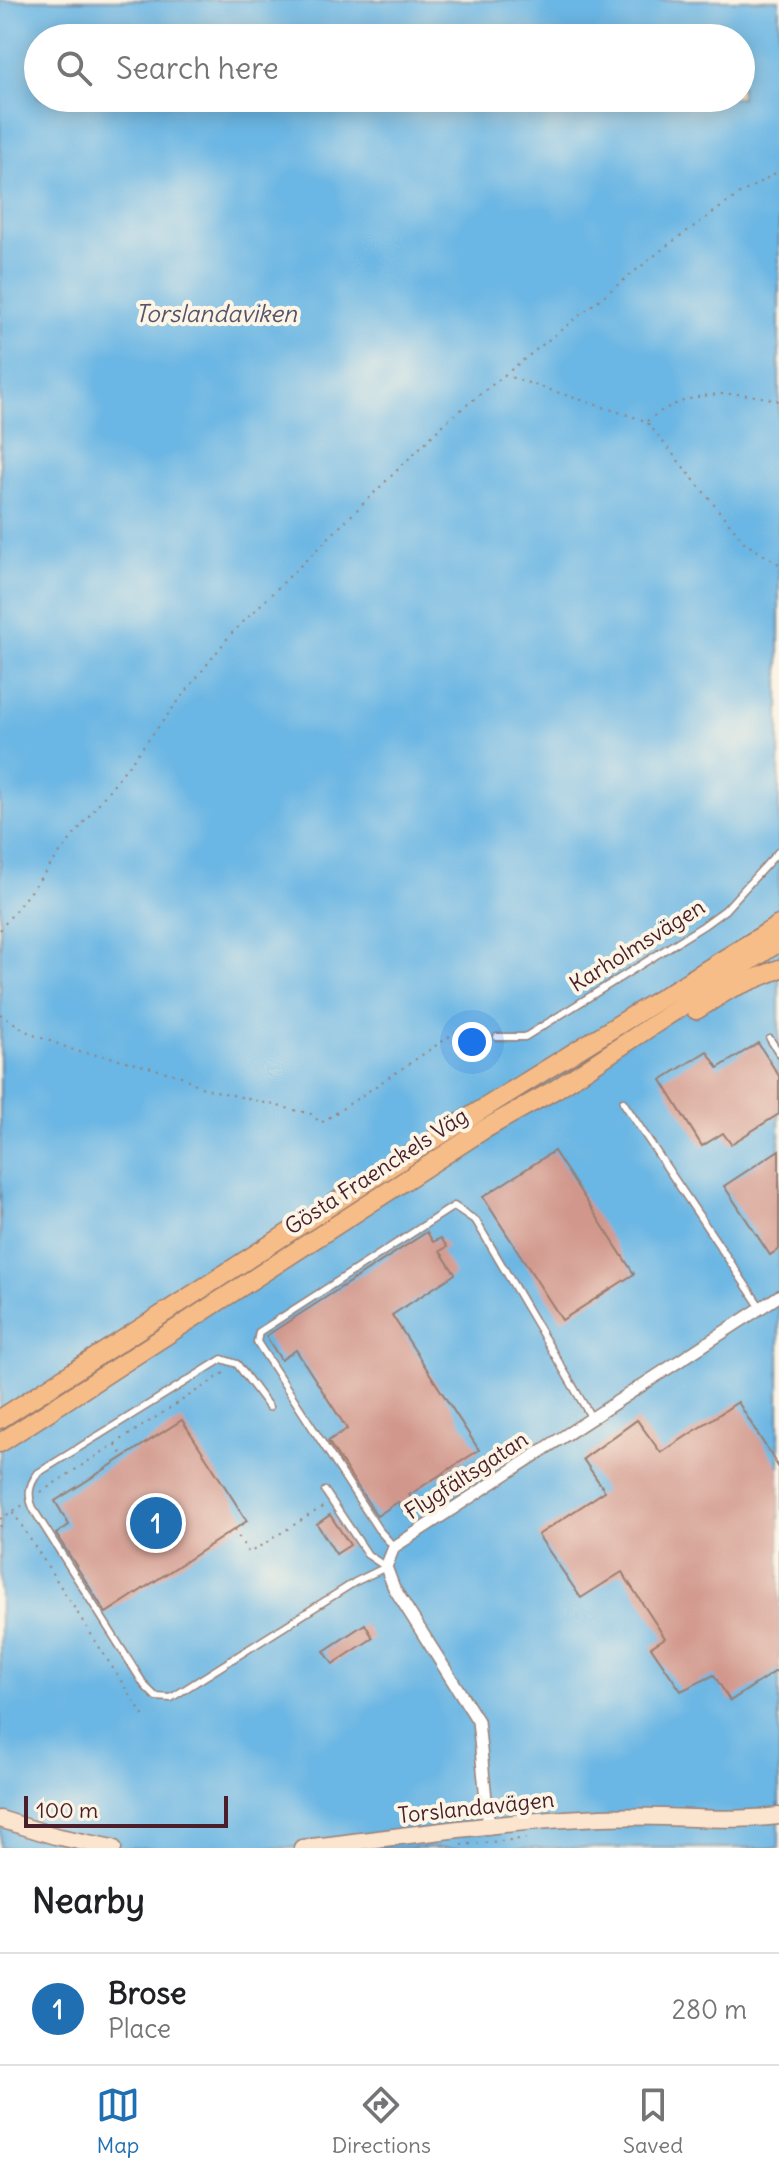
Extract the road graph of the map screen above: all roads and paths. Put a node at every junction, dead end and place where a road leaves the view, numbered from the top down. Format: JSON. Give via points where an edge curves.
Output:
{"nodes":[{"id":1,"x":779,"y":171,"type":"edge"},
{"id":2,"x":504,"y":375,"type":"junction"},
{"id":3,"x":779,"y":401,"type":"edge"},
{"id":4,"x":646,"y":421,"type":"junction"},
{"id":5,"x":779,"y":564,"type":"edge"},
{"id":6,"x":779,"y":851,"type":"edge"},
{"id":7,"x":779,"y":925,"type":"edge"},
{"id":8,"x":0,"y":930,"type":"edge"},
{"id":9,"x":779,"y":942,"type":"edge"},
{"id":10,"x":779,"y":969,"type":"edge"},
{"id":11,"x":0,"y":1014,"type":"edge"},
{"id":12,"x":639,"y":1035,"type":"junction"},
{"id":13,"x":497,"y":1037,"type":"joint"},
{"id":14,"x":770,"y":1039,"type":"dead end"},
{"id":15,"x":779,"y":1053,"type":"edge"},
{"id":16,"x":623,"y":1102,"type":"dead end"},
{"id":17,"x":779,"y":1296,"type":"edge"},
{"id":18,"x":761,"y":1308,"type":"junction"},
{"id":19,"x":237,"y":1364,"type":"junction"},
{"id":20,"x":269,"y":1407,"type":"dead end"},
{"id":21,"x":591,"y":1417,"type":"junction"},
{"id":22,"x":0,"y":1419,"type":"edge"},
{"id":23,"x":0,"y":1443,"type":"edge"},
{"id":24,"x":115,"y":1444,"type":"junction"},
{"id":25,"x":124,"y":1457,"type":"dead end"},
{"id":26,"x":325,"y":1491,"type":"dead end"},
{"id":27,"x":29,"y":1501,"type":"junction"},
{"id":28,"x":332,"y":1501,"type":"junction"},
{"id":29,"x":12,"y":1511,"type":"junction"},
{"id":30,"x":0,"y":1519,"type":"edge"},
{"id":31,"x":234,"y":1530,"type":"dead end"},
{"id":32,"x":394,"y":1547,"type":"junction"},
{"id":33,"x":386,"y":1567,"type":"junction"},
{"id":34,"x":144,"y":1717,"type":"dead end"},
{"id":35,"x":779,"y":1806,"type":"edge"},
{"id":36,"x":656,"y":1815,"type":"junction"},
{"id":37,"x":779,"y":1816,"type":"edge"},
{"id":38,"x":0,"y":1819,"type":"edge"},
{"id":39,"x":489,"y":1828,"type":"junction"},
{"id":40,"x":534,"y":1838,"type":"dead end"},
{"id":41,"x":431,"y":1841,"type":"edge"},
{"id":42,"x":455,"y":1846,"type":"dead end"},
{"id":43,"x":113,"y":1848,"type":"edge"},
{"id":44,"x":302,"y":1848,"type":"edge"}],
"edges":[{"from":1,"to":2,"type":"path","via":[[701,221]]},
{"from":2,"to":4,"type":"path"},
{"from":2,"to":8,"type":"path","via":[[448,420],[230,635]]},
{"from":3,"to":4,"type":"path","via":[[724,391],[658,412]]},
{"from":4,"to":5,"type":"path","via":[[746,544]]},
{"from":6,"to":13,"type":"lane","name":"Karholmsvägen","via":[[725,910],[703,926],[525,1037]]},
{"from":7,"to":22,"type":"main road","name":"Gösta Fraenckels Väg","via":[[423,1146]]},
{"from":9,"to":12,"type":"main road","name":"Gösta Fraenckels Väg"},
{"from":10,"to":12,"type":"main road"},
{"from":11,"to":13,"type":"path","via":[[31,1034],[79,1052],[311,1114],[321,1123],[459,1030],[476,1029]]},
{"from":12,"to":23,"type":"main road","name":"Gösta Fraenckels Väg"},
{"from":14,"to":15,"type":"lane"},
{"from":16,"to":18,"type":"lane"},
{"from":17,"to":18,"type":"street","name":"Flygfältsgatan"},
{"from":18,"to":21,"type":"street","name":"Flygfältsgatan"},
{"from":19,"to":20,"type":"lane"},
{"from":19,"to":24,"type":"path"},
{"from":19,"to":27,"type":"lane","via":[[222,1359],[204,1368],[38,1473],[30,1483]]},
{"from":21,"to":32,"type":"street","name":"Flygfältsgatan"},
{"from":21,"to":32,"type":"lane","via":[[476,1221],[454,1206],[272,1323],[259,1332],[257,1342]]},
{"from":24,"to":25,"type":"path"},
{"from":24,"to":27,"type":"path"},
{"from":26,"to":28,"type":"lane"},
{"from":27,"to":29,"type":"path"},
{"from":27,"to":33,"type":"lane","via":[[156,1697],[171,1698]]},
{"from":28,"to":31,"type":"path","via":[[249,1553]]},
{"from":28,"to":33,"type":"lane","via":[[368,1555]]},
{"from":29,"to":30,"type":"path"},
{"from":29,"to":34,"type":"path"},
{"from":32,"to":33,"type":"street","name":"Flygfältsgatan"},
{"from":33,"to":39,"type":"street","via":[[478,1721]]},
{"from":35,"to":36,"type":"street","name":"Torslandavägen"},
{"from":36,"to":37,"type":"street","name":"Torslandavägen","via":[[700,1820]]},
{"from":36,"to":39,"type":"street","name":"Torslandavägen"},
{"from":38,"to":43,"type":"street"},
{"from":39,"to":41,"type":"street","name":"Torslandavägen"},
{"from":40,"to":42,"type":"path"},
{"from":41,"to":44,"type":"street","name":"Torslandavägen"}]}
